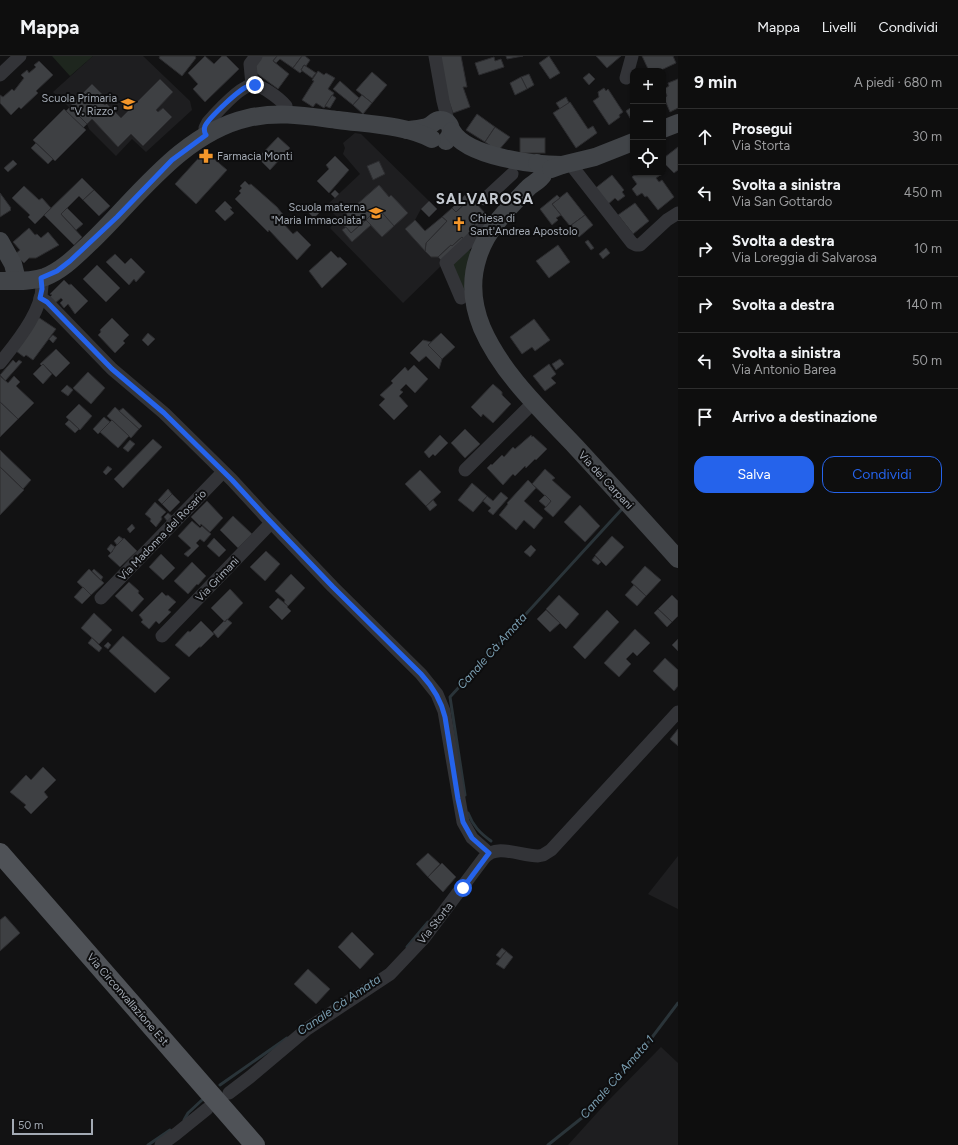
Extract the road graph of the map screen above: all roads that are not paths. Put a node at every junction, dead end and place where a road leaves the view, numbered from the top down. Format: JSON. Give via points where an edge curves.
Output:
{"nodes":[{"id":1,"x":20,"y":56,"type":"edge"},
{"id":2,"x":256,"y":56,"type":"edge"},
{"id":3,"x":435,"y":56,"type":"edge"},
{"id":4,"x":632,"y":56,"type":"edge"},
{"id":5,"x":0,"y":75,"type":"edge"},
{"id":6,"x":626,"y":78,"type":"dead end"},
{"id":7,"x":252,"y":85,"type":"junction"},
{"id":8,"x":287,"y":113,"type":"junction"},
{"id":9,"x":678,"y":123,"type":"edge"},
{"id":10,"x":666,"y":128,"type":"edge"},
{"id":11,"x":440,"y":131,"type":"junction"},
{"id":12,"x":206,"y":135,"type":"junction"},
{"id":13,"x":630,"y":143,"type":"edge"},
{"id":14,"x":567,"y":164,"type":"junction"},
{"id":15,"x":531,"y":173,"type":"junction"},
{"id":16,"x":484,"y":199,"type":"dead end"},
{"id":17,"x":678,"y":213,"type":"edge"},
{"id":18,"x":480,"y":230,"type":"dead end"},
{"id":19,"x":0,"y":241,"type":"edge"},
{"id":20,"x":41,"y":278,"type":"junction"},
{"id":21,"x":8,"y":281,"type":"edge"},
{"id":22,"x":40,"y":298,"type":"junction"},
{"id":23,"x":461,"y":298,"type":"dead end"},
{"id":24,"x":0,"y":363,"type":"edge"},
{"id":25,"x":534,"y":402,"type":"junction"},
{"id":26,"x":465,"y":470,"type":"dead end"},
{"id":27,"x":223,"y":472,"type":"junction"},
{"id":28,"x":271,"y":523,"type":"junction"},
{"id":29,"x":678,"y":559,"type":"edge"},
{"id":30,"x":101,"y":598,"type":"dead end"},
{"id":31,"x":162,"y":636,"type":"dead end"},
{"id":32,"x":678,"y":712,"type":"edge"},
{"id":33,"x":0,"y":853,"type":"edge"},
{"id":34,"x":489,"y":853,"type":"junction"},
{"id":35,"x":228,"y":1093,"type":"dead end"},
{"id":36,"x":207,"y":1108,"type":"dead end"},
{"id":37,"x":162,"y":1145,"type":"edge"},
{"id":38,"x":255,"y":1145,"type":"edge"}],
"edges":[{"from":1,"to":5,"type":"street"},
{"from":2,"to":7,"type":"street","via":[[250,64]]},
{"from":3,"to":11,"type":"street","via":[[441,92]]},
{"from":4,"to":6,"type":"street"},
{"from":7,"to":8,"type":"street","via":[[262,88],[284,103]]},
{"from":7,"to":12,"type":"street","via":[[242,89],[210,120],[204,128]]},
{"from":8,"to":11,"type":"street","via":[[408,130],[422,128]]},
{"from":8,"to":12,"type":"street","via":[[246,118]]},
{"from":9,"to":10,"type":"street"},
{"from":11,"to":15,"type":"street","via":[[509,167]]},
{"from":12,"to":20,"type":"street","via":[[172,160],[70,261],[57,271]]},
{"from":13,"to":14,"type":"street"},
{"from":14,"to":15,"type":"street"},
{"from":14,"to":17,"type":"street","via":[[575,170],[636,245]]},
{"from":15,"to":16,"type":"street"},
{"from":15,"to":25,"type":"street","name":"Via dei Carpani","via":[[520,197],[496,222],[486,238],[475,266],[473,293],[478,318],[489,341],[513,377]]},
{"from":18,"to":23,"type":"street","via":[[446,263]]},
{"from":19,"to":21,"type":"street","via":[[13,264]]},
{"from":20,"to":21,"type":"street"},
{"from":20,"to":22,"type":"street"},
{"from":22,"to":24,"type":"street","via":[[26,328]]},
{"from":22,"to":27,"type":"street","via":[[47,302],[112,369],[164,413]]},
{"from":25,"to":26,"type":"street"},
{"from":25,"to":29,"type":"street","name":"Via dei Carpani"},
{"from":27,"to":28,"type":"street"},
{"from":27,"to":30,"type":"street","name":"Via Madonna del Rosario"},
{"from":28,"to":31,"type":"street","name":"Via Grimani"},
{"from":28,"to":34,"type":"street","via":[[434,690],[442,704],[445,717],[463,822],[472,838]]},
{"from":32,"to":34,"type":"street","via":[[551,850],[538,856],[496,850]]},
{"from":33,"to":38,"type":"main road","name":"Via Circonvallazione Est"},
{"from":34,"to":35,"type":"street","name":"Via Storta","via":[[424,938],[390,974],[307,1029]]},
{"from":36,"to":37,"type":"street"}]}
